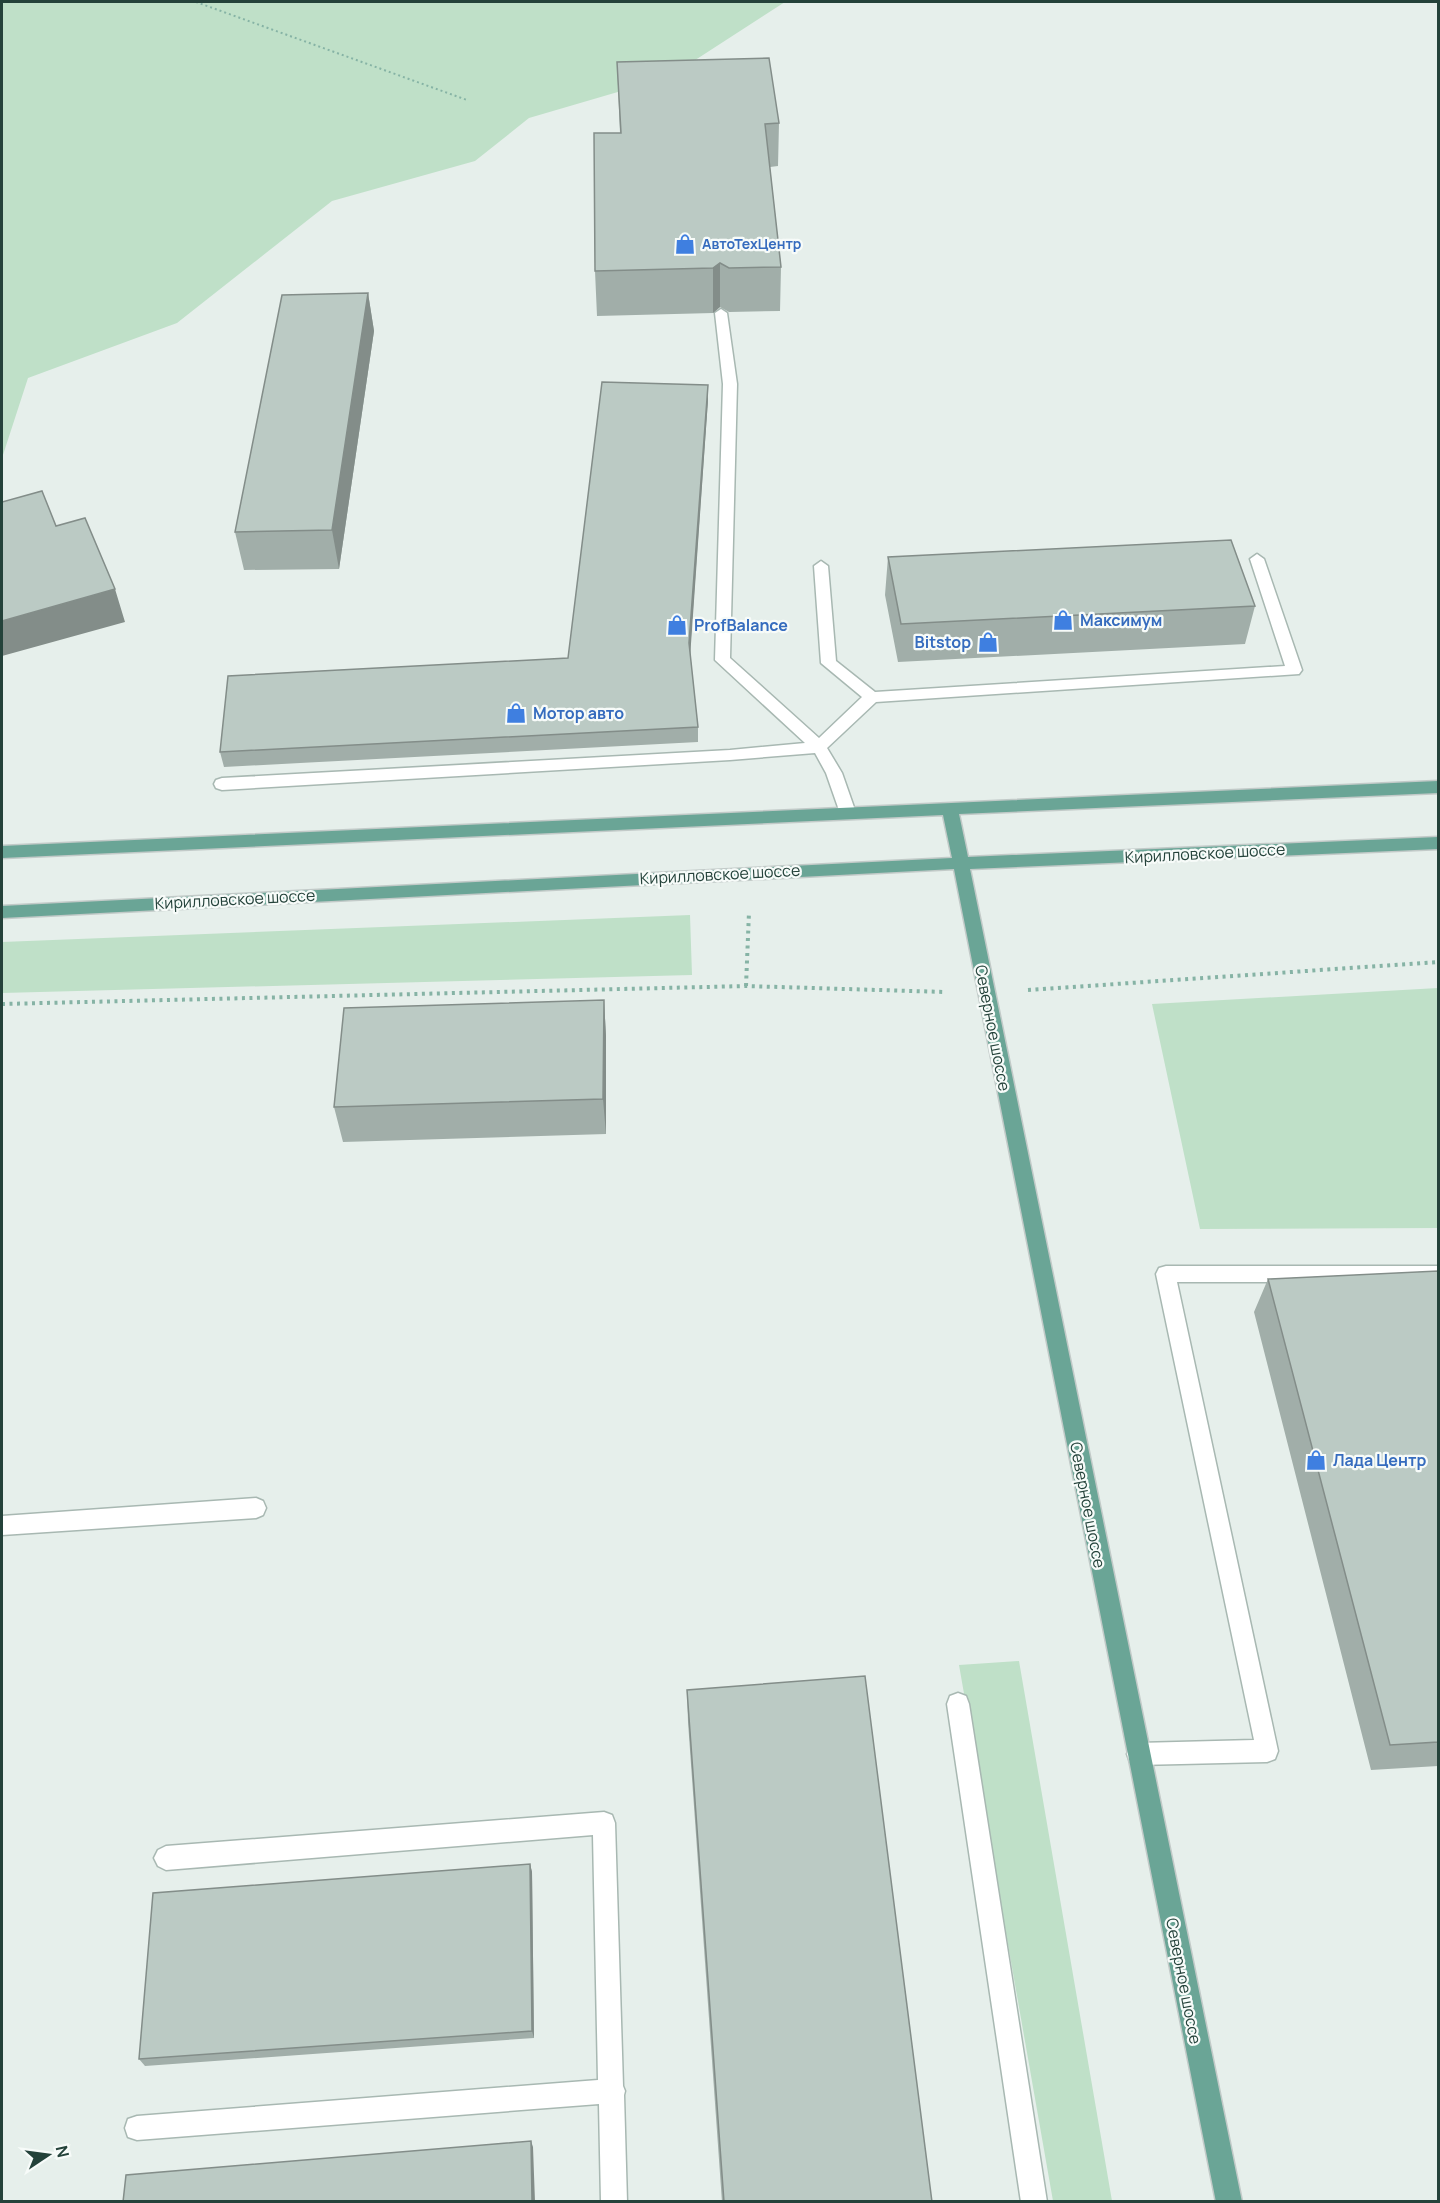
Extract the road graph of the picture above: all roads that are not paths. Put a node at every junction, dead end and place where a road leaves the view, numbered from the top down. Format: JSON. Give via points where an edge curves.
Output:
{"nodes":[{"id":1,"x":721,"y":313,"type":"dead end"},
{"id":2,"x":1257,"y":559,"type":"dead end"},
{"id":3,"x":821,"y":566,"type":"dead end"},
{"id":4,"x":872,"y":697,"type":"junction"},
{"id":5,"x":819,"y":747,"type":"junction"},
{"id":6,"x":222,"y":784,"type":"dead end"},
{"id":7,"x":1438,"y":787,"type":"edge"},
{"id":8,"x":950,"y":808,"type":"junction"},
{"id":9,"x":848,"y":813,"type":"junction"},
{"id":10,"x":1438,"y":843,"type":"edge"},
{"id":11,"x":2,"y":852,"type":"edge"},
{"id":12,"x":961,"y":864,"type":"junction"},
{"id":13,"x":2,"y":912,"type":"edge"},
{"id":14,"x":1438,"y":1274,"type":"edge"},
{"id":15,"x":256,"y":1508,"type":"dead end"},
{"id":16,"x":2,"y":1526,"type":"edge"},
{"id":17,"x":958,"y":1704,"type":"dead end"},
{"id":18,"x":1138,"y":1754,"type":"junction"},
{"id":19,"x":166,"y":1858,"type":"dead end"},
{"id":20,"x":613,"y":2091,"type":"junction"},
{"id":21,"x":137,"y":2128,"type":"dead end"},
{"id":22,"x":614,"y":2202,"type":"edge"},
{"id":23,"x":1034,"y":2202,"type":"edge"},
{"id":24,"x":1229,"y":2202,"type":"edge"}],
"edges":[{"from":1,"to":5,"type":"lane","via":[[730,384],[722,660]]},
{"from":2,"to":4,"type":"lane","via":[[1294,670]]},
{"from":3,"to":4,"type":"lane","via":[[829,663]]},
{"from":4,"to":5,"type":"lane"},
{"from":5,"to":6,"type":"lane"},
{"from":5,"to":9,"type":"lane","via":[[834,773]]},
{"from":7,"to":8,"type":"main road"},
{"from":8,"to":9,"type":"main road"},
{"from":8,"to":12,"type":"main road","name":"Северное шоссе"},
{"from":9,"to":11,"type":"main road"},
{"from":10,"to":12,"type":"main road","name":"Кирилловское шоссе"},
{"from":12,"to":13,"type":"main road","name":"Кирилловское шоссе"},
{"from":12,"to":18,"type":"main road","name":"Северное шоссе"},
{"from":14,"to":18,"type":"lane","via":[[1166,1274],[1267,1750]]},
{"from":15,"to":16,"type":"lane"},
{"from":17,"to":23,"type":"lane"},
{"from":18,"to":24,"type":"main road","name":"Северное шоссе"},
{"from":19,"to":20,"type":"lane","via":[[604,1823]]},
{"from":20,"to":21,"type":"lane"},
{"from":20,"to":22,"type":"lane"}]}
